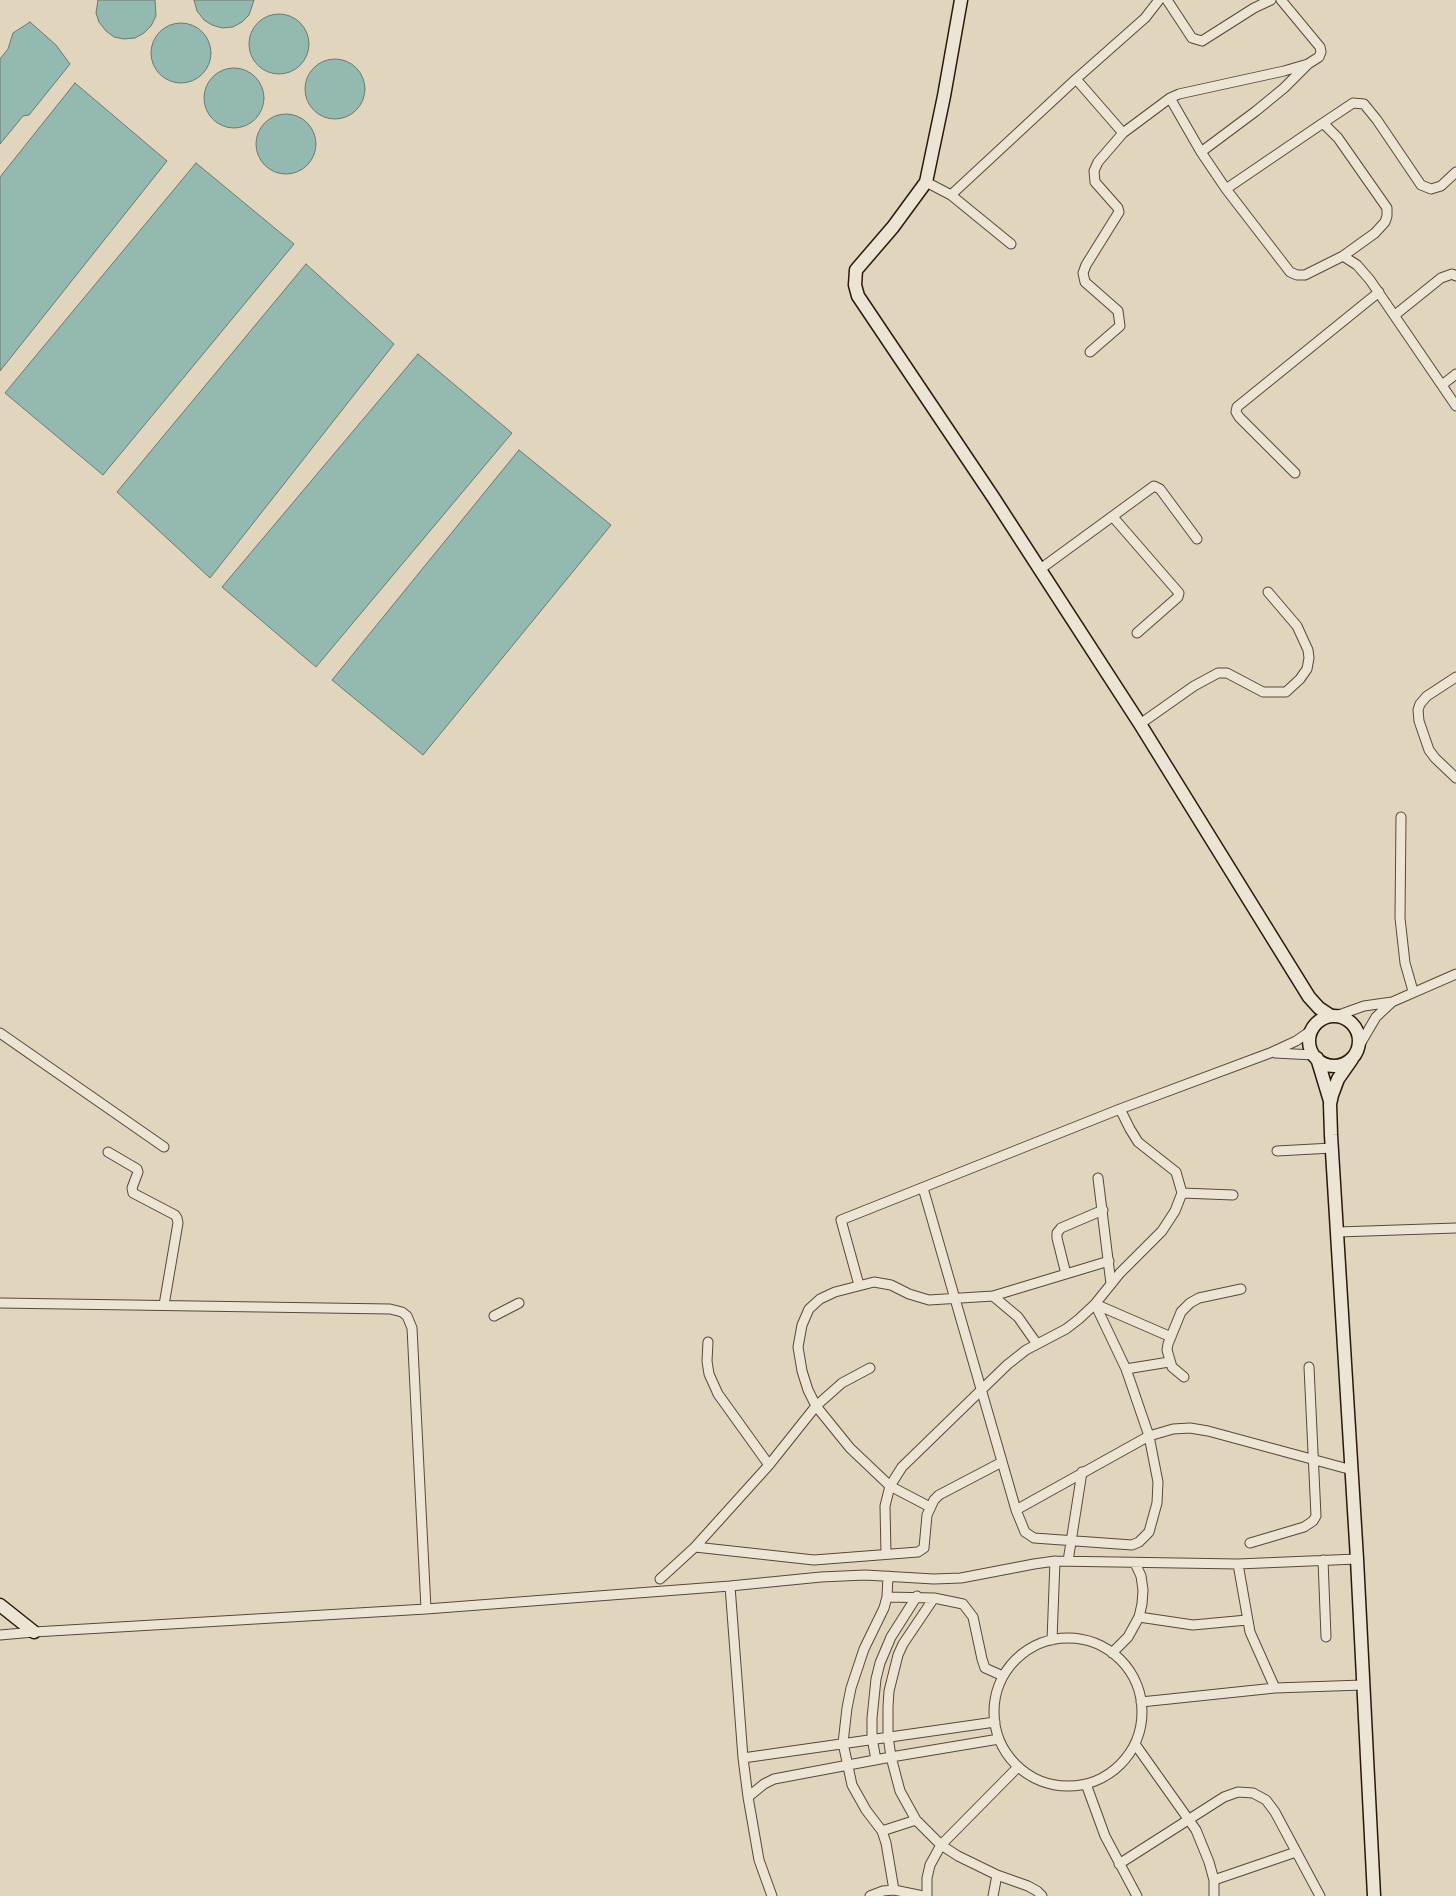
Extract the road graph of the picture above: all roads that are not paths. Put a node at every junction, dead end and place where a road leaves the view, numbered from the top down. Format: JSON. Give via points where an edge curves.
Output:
{"nodes":[{"id":1,"x":961,"y":0,"type":"edge"},
{"id":2,"x":1159,"y":0,"type":"edge"},
{"id":3,"x":1167,"y":0,"type":"edge"},
{"id":4,"x":1271,"y":0,"type":"edge"},
{"id":5,"x":1281,"y":0,"type":"edge"},
{"id":6,"x":1251,"y":4,"type":"edge"},
{"id":7,"x":1308,"y":64,"type":"junction"},
{"id":8,"x":1076,"y":78,"type":"junction"},
{"id":9,"x":1170,"y":98,"type":"junction"},
{"id":10,"x":1323,"y":123,"type":"junction"},
{"id":11,"x":1123,"y":133,"type":"junction"},
{"id":12,"x":1201,"y":152,"type":"junction"},
{"id":13,"x":1456,"y":172,"type":"edge"},
{"id":14,"x":926,"y":182,"type":"junction"},
{"id":15,"x":1226,"y":189,"type":"junction"},
{"id":16,"x":951,"y":195,"type":"junction"},
{"id":17,"x":1011,"y":244,"type":"dead end"},
{"id":18,"x":1343,"y":256,"type":"junction"},
{"id":19,"x":1456,"y":276,"type":"edge"},
{"id":20,"x":1378,"y":292,"type":"junction"},
{"id":21,"x":1395,"y":315,"type":"junction"},
{"id":22,"x":1090,"y":352,"type":"dead end"},
{"id":23,"x":1456,"y":374,"type":"edge"},
{"id":24,"x":1442,"y":385,"type":"junction"},
{"id":25,"x":1456,"y":406,"type":"edge"},
{"id":26,"x":1295,"y":473,"type":"dead end"},
{"id":27,"x":1113,"y":517,"type":"junction"},
{"id":28,"x":1197,"y":539,"type":"dead end"},
{"id":29,"x":1039,"y":570,"type":"junction"},
{"id":30,"x":1268,"y":592,"type":"dead end"},
{"id":31,"x":1138,"y":633,"type":"dead end"},
{"id":32,"x":1456,"y":678,"type":"edge"},
{"id":33,"x":1140,"y":724,"type":"junction"},
{"id":34,"x":1456,"y":778,"type":"edge"},
{"id":35,"x":1401,"y":817,"type":"dead end"},
{"id":36,"x":1456,"y":974,"type":"edge"},
{"id":37,"x":1413,"y":991,"type":"junction"},
{"id":38,"x":1309,"y":997,"type":"junction"},
{"id":39,"x":1392,"y":1002,"type":"junction"},
{"id":40,"x":1334,"y":1016,"type":"junction"},
{"id":41,"x":1314,"y":1028,"type":"junction"},
{"id":42,"x":0,"y":1033,"type":"edge"},
{"id":43,"x":1358,"y":1046,"type":"junction"},
{"id":44,"x":1270,"y":1053,"type":"junction"},
{"id":45,"x":1316,"y":1057,"type":"junction"},
{"id":46,"x":1352,"y":1059,"type":"junction"},
{"id":47,"x":1330,"y":1104,"type":"junction"},
{"id":48,"x":1120,"y":1109,"type":"junction"},
{"id":49,"x":164,"y":1147,"type":"dead end"},
{"id":50,"x":1332,"y":1148,"type":"junction"},
{"id":51,"x":1277,"y":1151,"type":"dead end"},
{"id":52,"x":108,"y":1152,"type":"dead end"},
{"id":53,"x":1098,"y":1178,"type":"dead end"},
{"id":54,"x":923,"y":1188,"type":"junction"},
{"id":55,"x":1182,"y":1193,"type":"junction"},
{"id":56,"x":1233,"y":1196,"type":"dead end"},
{"id":57,"x":1103,"y":1210,"type":"junction"},
{"id":58,"x":1456,"y":1228,"type":"edge"},
{"id":59,"x":1338,"y":1232,"type":"junction"},
{"id":60,"x":1109,"y":1262,"type":"junction"},
{"id":61,"x":1066,"y":1274,"type":"junction"},
{"id":62,"x":1110,"y":1284,"type":"junction"},
{"id":63,"x":859,"y":1285,"type":"junction"},
{"id":64,"x":1241,"y":1289,"type":"dead end"},
{"id":65,"x":993,"y":1296,"type":"junction"},
{"id":66,"x":955,"y":1299,"type":"junction"},
{"id":67,"x":0,"y":1303,"type":"edge"},
{"id":68,"x":519,"y":1303,"type":"dead end"},
{"id":69,"x":1095,"y":1304,"type":"junction"},
{"id":70,"x":164,"y":1305,"type":"junction"},
{"id":71,"x":494,"y":1316,"type":"dead end"},
{"id":72,"x":1171,"y":1337,"type":"junction"},
{"id":73,"x":708,"y":1342,"type":"dead end"},
{"id":74,"x":1037,"y":1344,"type":"junction"},
{"id":75,"x":1169,"y":1362,"type":"junction"},
{"id":76,"x":1309,"y":1367,"type":"dead end"},
{"id":77,"x":870,"y":1368,"type":"dead end"},
{"id":78,"x":1126,"y":1369,"type":"junction"},
{"id":79,"x":1184,"y":1377,"type":"dead end"},
{"id":80,"x":981,"y":1389,"type":"junction"},
{"id":81,"x":816,"y":1406,"type":"junction"},
{"id":82,"x":1149,"y":1436,"type":"junction"},
{"id":83,"x":1313,"y":1460,"type":"junction"},
{"id":84,"x":1002,"y":1462,"type":"junction"},
{"id":85,"x":770,"y":1465,"type":"junction"},
{"id":86,"x":1352,"y":1470,"type":"junction"},
{"id":87,"x":1082,"y":1472,"type":"junction"},
{"id":88,"x":890,"y":1486,"type":"junction"},
{"id":89,"x":930,"y":1507,"type":"junction"},
{"id":90,"x":1016,"y":1510,"type":"junction"},
{"id":91,"x":1071,"y":1542,"type":"junction"},
{"id":92,"x":1250,"y":1543,"type":"dead end"},
{"id":93,"x":695,"y":1547,"type":"junction"},
{"id":94,"x":886,"y":1554,"type":"junction"},
{"id":95,"x":1357,"y":1559,"type":"junction"},
{"id":96,"x":1323,"y":1560,"type":"junction"},
{"id":97,"x":1055,"y":1561,"type":"junction"},
{"id":98,"x":1068,"y":1561,"type":"junction"},
{"id":99,"x":1136,"y":1563,"type":"junction"},
{"id":100,"x":1238,"y":1564,"type":"junction"},
{"id":101,"x":888,"y":1576,"type":"junction"},
{"id":102,"x":660,"y":1579,"type":"dead end"},
{"id":103,"x":730,"y":1586,"type":"junction"},
{"id":104,"x":917,"y":1596,"type":"junction"},
{"id":105,"x":887,"y":1597,"type":"junction"},
{"id":106,"x":934,"y":1598,"type":"junction"},
{"id":107,"x":0,"y":1605,"type":"edge"},
{"id":108,"x":426,"y":1609,"type":"junction"},
{"id":109,"x":1139,"y":1617,"type":"junction"},
{"id":110,"x":1247,"y":1620,"type":"junction"},
{"id":111,"x":34,"y":1632,"type":"junction"},
{"id":112,"x":0,"y":1636,"type":"edge"},
{"id":113,"x":891,"y":1637,"type":"junction"},
{"id":114,"x":1326,"y":1637,"type":"dead end"},
{"id":115,"x":1052,"y":1640,"type":"junction"},
{"id":116,"x":903,"y":1644,"type":"junction"},
{"id":117,"x":1112,"y":1653,"type":"junction"},
{"id":118,"x":1004,"y":1676,"type":"junction"},
{"id":119,"x":1363,"y":1685,"type":"junction"},
{"id":120,"x":1275,"y":1688,"type":"junction"},
{"id":121,"x":1141,"y":1702,"type":"junction"},
{"id":122,"x":995,"y":1722,"type":"junction"},
{"id":123,"x":888,"y":1736,"type":"junction"},
{"id":124,"x":872,"y":1738,"type":"junction"},
{"id":125,"x":999,"y":1739,"type":"junction"},
{"id":126,"x":843,"y":1743,"type":"junction"},
{"id":127,"x":1135,"y":1744,"type":"junction"},
{"id":128,"x":891,"y":1757,"type":"junction"},
{"id":129,"x":743,"y":1758,"type":"junction"},
{"id":130,"x":876,"y":1760,"type":"junction"},
{"id":131,"x":847,"y":1765,"type":"junction"},
{"id":132,"x":1018,"y":1767,"type":"junction"},
{"id":133,"x":1086,"y":1784,"type":"junction"},
{"id":134,"x":748,"y":1797,"type":"junction"},
{"id":135,"x":916,"y":1820,"type":"junction"},
{"id":136,"x":1190,"y":1820,"type":"junction"},
{"id":137,"x":882,"y":1831,"type":"junction"},
{"id":138,"x":941,"y":1845,"type":"junction"},
{"id":139,"x":1296,"y":1852,"type":"junction"},
{"id":140,"x":1120,"y":1864,"type":"junction"},
{"id":141,"x":997,"y":1875,"type":"junction"},
{"id":142,"x":1214,"y":1880,"type":"junction"},
{"id":143,"x":894,"y":1890,"type":"junction"},
{"id":144,"x":772,"y":1896,"type":"edge"},
{"id":145,"x":870,"y":1896,"type":"edge"},
{"id":146,"x":923,"y":1896,"type":"edge"},
{"id":147,"x":927,"y":1896,"type":"edge"},
{"id":148,"x":993,"y":1896,"type":"edge"},
{"id":149,"x":1042,"y":1896,"type":"edge"},
{"id":150,"x":1137,"y":1896,"type":"edge"},
{"id":151,"x":1214,"y":1896,"type":"edge"},
{"id":152,"x":1320,"y":1896,"type":"edge"},
{"id":153,"x":1374,"y":1896,"type":"edge"}],
"edges":[{"from":1,"to":14,"type":"street"},
{"from":2,"to":8,"type":"street","via":[[1146,18]]},
{"from":3,"to":6,"type":"street","via":[[1192,38],[1202,41]]},
{"from":4,"to":6,"type":"street"},
{"from":5,"to":7,"type":"street","via":[[1320,47],[1319,57]]},
{"from":7,"to":9,"type":"street"},
{"from":7,"to":12,"type":"street","via":[[1284,88]]},
{"from":8,"to":11,"type":"street"},
{"from":8,"to":16,"type":"street"},
{"from":9,"to":11,"type":"street"},
{"from":9,"to":12,"type":"street"},
{"from":10,"to":13,"type":"street","via":[[1353,103],[1364,104],[1421,185],[1431,189],[1441,186]]},
{"from":10,"to":15,"type":"street"},
{"from":10,"to":18,"type":"street","via":[[1338,138],[1387,208],[1385,222],[1375,233]]},
{"from":11,"to":22,"type":"street","via":[[1094,171],[1096,182],[1119,212],[1083,273],[1085,282],[1118,311],[1120,326]]},
{"from":12,"to":15,"type":"street"},
{"from":14,"to":16,"type":"street"},
{"from":14,"to":29,"type":"street","via":[[856,270],[858,296]]},
{"from":15,"to":18,"type":"street","via":[[1290,272],[1305,275]]},
{"from":16,"to":17,"type":"street"},
{"from":18,"to":20,"type":"street","via":[[1357,265]]},
{"from":19,"to":21,"type":"street","via":[[1452,274],[1442,278]]},
{"from":20,"to":21,"type":"street"},
{"from":20,"to":26,"type":"street","via":[[1237,407],[1240,417]]},
{"from":21,"to":24,"type":"street"},
{"from":23,"to":24,"type":"street"},
{"from":24,"to":25,"type":"street"},
{"from":27,"to":28,"type":"street","via":[[1154,486],[1160,489]]},
{"from":27,"to":29,"type":"street"},
{"from":27,"to":31,"type":"street","via":[[1179,593],[1178,598]]},
{"from":29,"to":33,"type":"street"},
{"from":30,"to":33,"type":"street","via":[[1297,626],[1308,650],[1307,669],[1300,679],[1286,692],[1263,692],[1227,673],[1218,673]]},
{"from":32,"to":34,"type":"street","via":[[1427,696],[1420,704],[1418,721],[1429,750]]},
{"from":33,"to":38,"type":"street"},
{"from":35,"to":37,"type":"street","via":[[1400,918],[1405,963]]},
{"from":36,"to":37,"type":"street"},
{"from":37,"to":39,"type":"street"},
{"from":38,"to":40,"type":"street","via":[[1319,1008]]},
{"from":38,"to":41,"type":"street"},
{"from":39,"to":40,"type":"street","via":[[1364,1006]]},
{"from":39,"to":43,"type":"street","via":[[1376,1017]]},
{"from":40,"to":41,"type":"street"},
{"from":40,"to":43,"type":"street","via":[[1354,1026]]},
{"from":41,"to":44,"type":"street"},
{"from":41,"to":45,"type":"street","via":[[1310,1043]]},
{"from":42,"to":49,"type":"street"},
{"from":43,"to":46,"type":"street"},
{"from":44,"to":45,"type":"street"},
{"from":44,"to":48,"type":"street"},
{"from":45,"to":46,"type":"street","via":[[1334,1066]]},
{"from":45,"to":47,"type":"street"},
{"from":46,"to":47,"type":"street","via":[[1338,1079]]},
{"from":47,"to":50,"type":"street"},
{"from":48,"to":54,"type":"street"},
{"from":48,"to":55,"type":"street","via":[[1138,1142],[1176,1172]]},
{"from":50,"to":51,"type":"street"},
{"from":50,"to":59,"type":"street"},
{"from":52,"to":70,"type":"street","via":[[137,1169],[133,1193],[177,1218]]},
{"from":53,"to":57,"type":"street"},
{"from":54,"to":63,"type":"street","via":[[841,1220]]},
{"from":54,"to":66,"type":"street"},
{"from":55,"to":56,"type":"street"},
{"from":55,"to":62,"type":"street","via":[[1162,1231]]},
{"from":57,"to":60,"type":"street"},
{"from":57,"to":61,"type":"street","via":[[1057,1232]]},
{"from":58,"to":59,"type":"street"},
{"from":59,"to":86,"type":"street"},
{"from":60,"to":61,"type":"street"},
{"from":60,"to":62,"type":"street"},
{"from":61,"to":65,"type":"street"},
{"from":62,"to":69,"type":"street"},
{"from":63,"to":66,"type":"street","via":[[883,1283],[920,1298]]},
{"from":63,"to":81,"type":"street","via":[[820,1299],[809,1309],[802,1325],[798,1347],[802,1371]]},
{"from":64,"to":72,"type":"street","via":[[1190,1303],[1181,1312]]},
{"from":65,"to":66,"type":"street"},
{"from":65,"to":74,"type":"street","via":[[1018,1317]]},
{"from":66,"to":80,"type":"street"},
{"from":67,"to":70,"type":"street"},
{"from":68,"to":71,"type":"street"},
{"from":69,"to":72,"type":"street"},
{"from":69,"to":74,"type":"street","via":[[1066,1329]]},
{"from":69,"to":78,"type":"street"},
{"from":70,"to":108,"type":"street","via":[[390,1309],[407,1316],[412,1328]]},
{"from":72,"to":75,"type":"street","via":[[1167,1350]]},
{"from":73,"to":85,"type":"street","via":[[709,1374],[723,1404]]},
{"from":74,"to":80,"type":"street"},
{"from":75,"to":78,"type":"street"},
{"from":75,"to":79,"type":"street"},
{"from":76,"to":83,"type":"street"},
{"from":77,"to":81,"type":"street","via":[[842,1383]]},
{"from":78,"to":82,"type":"street"},
{"from":80,"to":84,"type":"street"},
{"from":80,"to":88,"type":"street","via":[[902,1467]]},
{"from":81,"to":85,"type":"street"},
{"from":81,"to":88,"type":"street","via":[[850,1448]]},
{"from":82,"to":83,"type":"street","via":[[1190,1428]]},
{"from":82,"to":87,"type":"street"},
{"from":82,"to":91,"type":"street","via":[[1158,1489],[1149,1532],[1132,1545]]},
{"from":83,"to":86,"type":"street"},
{"from":83,"to":92,"type":"street","via":[[1316,1510],[1313,1521],[1304,1527]]},
{"from":84,"to":89,"type":"street","via":[[940,1495]]},
{"from":84,"to":90,"type":"street"},
{"from":85,"to":93,"type":"street"},
{"from":86,"to":95,"type":"street"},
{"from":87,"to":90,"type":"street"},
{"from":87,"to":91,"type":"street"},
{"from":88,"to":89,"type":"street"},
{"from":88,"to":94,"type":"street","via":[[884,1513]]},
{"from":89,"to":94,"type":"street","via":[[922,1551]]},
{"from":90,"to":91,"type":"street","via":[[1022,1528],[1029,1536]]},
{"from":91,"to":98,"type":"street"},
{"from":93,"to":94,"type":"street","via":[[814,1560]]},
{"from":93,"to":102,"type":"street"},
{"from":95,"to":96,"type":"street"},
{"from":95,"to":119,"type":"street"},
{"from":96,"to":100,"type":"street"},
{"from":96,"to":114,"type":"street"},
{"from":97,"to":98,"type":"street"},
{"from":97,"to":101,"type":"street","via":[[961,1578]]},
{"from":97,"to":115,"type":"street"},
{"from":98,"to":99,"type":"street"},
{"from":99,"to":100,"type":"street"},
{"from":99,"to":109,"type":"street","via":[[1143,1590]]},
{"from":100,"to":110,"type":"street"},
{"from":101,"to":103,"type":"street","via":[[821,1577]]},
{"from":101,"to":105,"type":"street"},
{"from":103,"to":108,"type":"street"},
{"from":103,"to":129,"type":"street"},
{"from":104,"to":105,"type":"street"},
{"from":104,"to":106,"type":"street"},
{"from":104,"to":113,"type":"street"},
{"from":105,"to":126,"type":"street","via":[[851,1688]]},
{"from":106,"to":116,"type":"street"},
{"from":106,"to":118,"type":"street","via":[[963,1604],[969,1610],[984,1665],[988,1671]]},
{"from":107,"to":111,"type":"street"},
{"from":108,"to":111,"type":"street"},
{"from":109,"to":110,"type":"street","via":[[1193,1625]]},
{"from":109,"to":117,"type":"street","via":[[1128,1637]]},
{"from":110,"to":120,"type":"street","via":[[1254,1645]]},
{"from":111,"to":112,"type":"street"},
{"from":113,"to":116,"type":"street"},
{"from":113,"to":124,"type":"street","via":[[876,1679]]},
{"from":115,"to":117,"type":"street","via":[[1083,1640]]},
{"from":115,"to":118,"type":"street","via":[[1019,1657]]},
{"from":116,"to":123,"type":"street","via":[[889,1691]]},
{"from":117,"to":121,"type":"street","via":[[1131,1675]]},
{"from":118,"to":122,"type":"street","via":[[996,1699]]},
{"from":119,"to":120,"type":"street"},
{"from":119,"to":153,"type":"street"},
{"from":120,"to":121,"type":"street"},
{"from":121,"to":127,"type":"street","via":[[1141,1724]]},
{"from":122,"to":123,"type":"street"},
{"from":122,"to":125,"type":"street"},
{"from":123,"to":124,"type":"street"},
{"from":123,"to":128,"type":"street"},
{"from":124,"to":126,"type":"street"},
{"from":124,"to":130,"type":"street"},
{"from":125,"to":128,"type":"street"},
{"from":125,"to":132,"type":"street"},
{"from":126,"to":129,"type":"street"},
{"from":126,"to":131,"type":"street"},
{"from":127,"to":133,"type":"street","via":[[1115,1770]]},
{"from":127,"to":136,"type":"street"},
{"from":128,"to":130,"type":"street"},
{"from":128,"to":135,"type":"street","via":[[900,1791]]},
{"from":129,"to":134,"type":"street"},
{"from":130,"to":131,"type":"street"},
{"from":131,"to":134,"type":"street","via":[[774,1779]]},
{"from":131,"to":137,"type":"street","via":[[858,1798]]},
{"from":132,"to":133,"type":"street","via":[[1050,1784]]},
{"from":132,"to":138,"type":"street"},
{"from":133,"to":140,"type":"street","via":[[1097,1818]]},
{"from":134,"to":144,"type":"street","via":[[759,1860]]},
{"from":135,"to":137,"type":"street"},
{"from":135,"to":138,"type":"street"},
{"from":136,"to":139,"type":"street","via":[[1224,1797],[1238,1792],[1253,1793],[1266,1800]]},
{"from":136,"to":140,"type":"street"},
{"from":136,"to":142,"type":"street","via":[[1204,1846]]},
{"from":137,"to":143,"type":"street"},
{"from":138,"to":141,"type":"street"},
{"from":138,"to":147,"type":"street","via":[[930,1865]]},
{"from":139,"to":142,"type":"street"},
{"from":139,"to":152,"type":"street"},
{"from":140,"to":150,"type":"street"},
{"from":141,"to":148,"type":"street"},
{"from":141,"to":149,"type":"street","via":[[1028,1886]]},
{"from":142,"to":151,"type":"street"},
{"from":143,"to":145,"type":"street"},
{"from":143,"to":146,"type":"street"}]}
